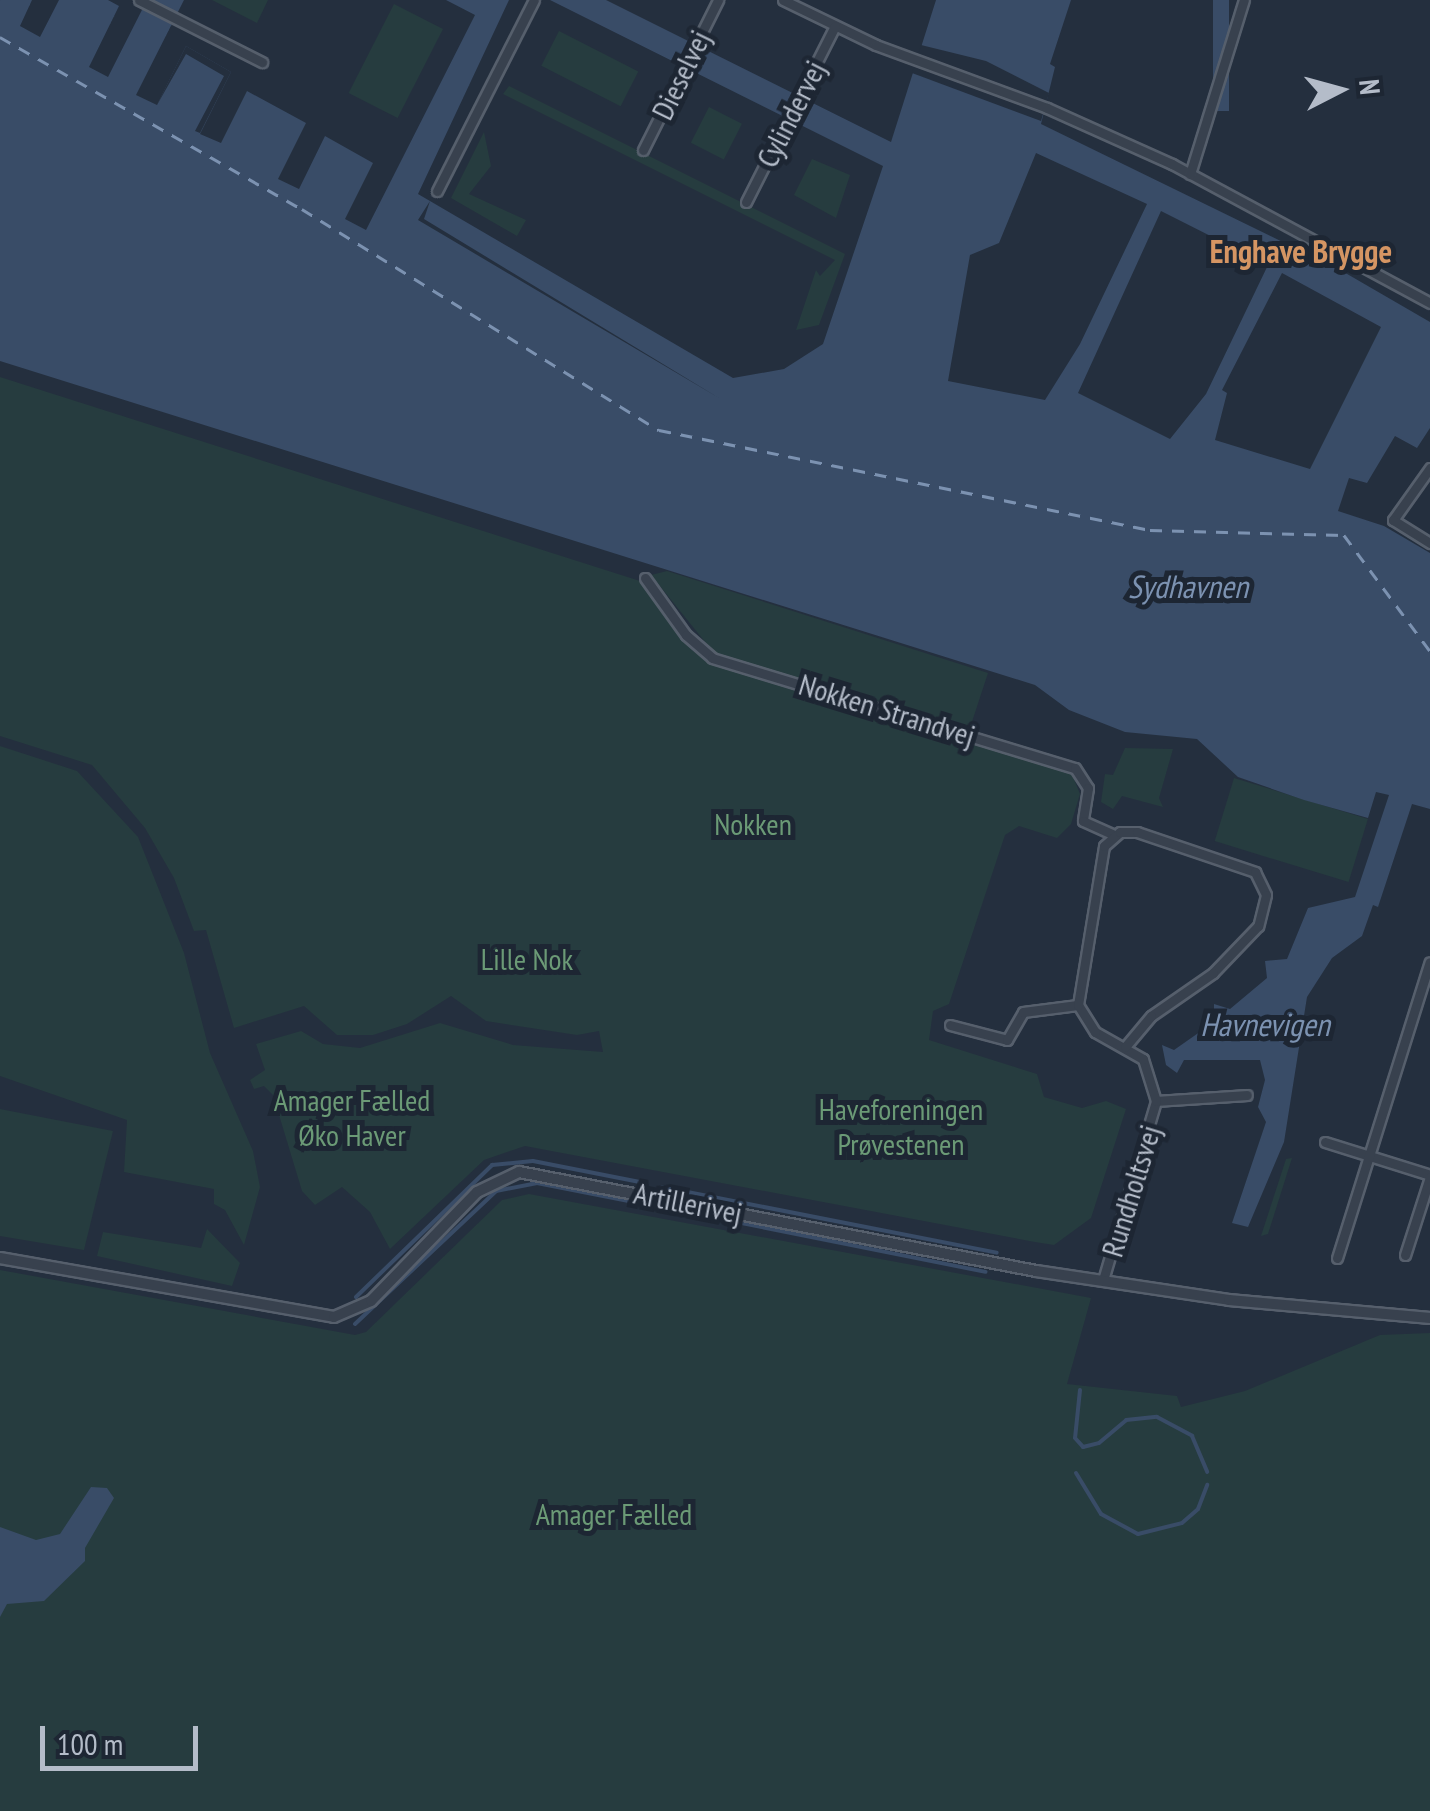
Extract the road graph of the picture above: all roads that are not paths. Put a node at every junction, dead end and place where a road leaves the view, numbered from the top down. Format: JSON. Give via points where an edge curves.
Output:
{"nodes":[{"id":1,"x":139,"y":0,"type":"edge"},
{"id":2,"x":534,"y":0,"type":"edge"},
{"id":3,"x":718,"y":0,"type":"edge"},
{"id":4,"x":783,"y":0,"type":"edge"},
{"id":5,"x":1244,"y":0,"type":"edge"},
{"id":6,"x":836,"y":26,"type":"junction"},
{"id":7,"x":262,"y":62,"type":"dead end"},
{"id":8,"x":644,"y":150,"type":"dead end"},
{"id":9,"x":1190,"y":174,"type":"junction"},
{"id":10,"x":438,"y":191,"type":"dead end"},
{"id":11,"x":746,"y":202,"type":"dead end"},
{"id":12,"x":1430,"y":302,"type":"edge"},
{"id":13,"x":1430,"y":468,"type":"edge"},
{"id":14,"x":1430,"y":544,"type":"edge"},
{"id":15,"x":646,"y":578,"type":"dead end"},
{"id":16,"x":1114,"y":835,"type":"junction"},
{"id":17,"x":1430,"y":962,"type":"edge"},
{"id":18,"x":1078,"y":1005,"type":"junction"},
{"id":19,"x":950,"y":1025,"type":"dead end"},
{"id":20,"x":1125,"y":1047,"type":"junction"},
{"id":21,"x":1246,"y":1094,"type":"dead end"},
{"id":22,"x":1156,"y":1101,"type":"junction"},
{"id":23,"x":1325,"y":1142,"type":"dead end"},
{"id":24,"x":1369,"y":1156,"type":"junction"},
{"id":25,"x":1430,"y":1176,"type":"edge"},
{"id":26,"x":1406,"y":1255,"type":"dead end"},
{"id":27,"x":0,"y":1258,"type":"edge"},
{"id":28,"x":1337,"y":1258,"type":"dead end"},
{"id":29,"x":1104,"y":1280,"type":"junction"},
{"id":30,"x":1430,"y":1318,"type":"edge"}],
"edges":[{"from":1,"to":7,"type":"street"},
{"from":2,"to":10,"type":"street"},
{"from":3,"to":8,"type":"street","name":"Dieselvej"},
{"from":4,"to":6,"type":"street"},
{"from":5,"to":9,"type":"street"},
{"from":6,"to":9,"type":"street"},
{"from":6,"to":11,"type":"street","name":"Cylindervej"},
{"from":9,"to":12,"type":"street"},
{"from":13,"to":14,"type":"street","via":[[1393,520]]},
{"from":15,"to":16,"type":"street","name":"Nokken Strandvej","via":[[686,635],[712,658],[1075,768],[1088,788],[1083,821]]},
{"from":16,"to":18,"type":"street","via":[[1102,852]]},
{"from":16,"to":20,"type":"street","via":[[1138,832],[1242,866],[1255,872],[1266,895],[1264,915],[1240,949],[1151,1016]]},
{"from":17,"to":24,"type":"street"},
{"from":18,"to":19,"type":"street","via":[[1023,1012],[1007,1040]]},
{"from":18,"to":20,"type":"street","name":"Rundholtsvej","via":[[1095,1032]]},
{"from":20,"to":22,"type":"street","name":"Rundholtsvej","via":[[1146,1064]]},
{"from":21,"to":22,"type":"street","name":"Rundholtsvej"},
{"from":22,"to":29,"type":"street","name":"Rundholtsvej"},
{"from":23,"to":24,"type":"street"},
{"from":24,"to":25,"type":"street"},
{"from":24,"to":28,"type":"street"},
{"from":25,"to":26,"type":"street"},
{"from":27,"to":29,"type":"street","name":"Artillerivej","via":[[334,1317],[371,1301],[476,1192],[520,1172]]},
{"from":29,"to":30,"type":"street","name":"Artillerivej","via":[[1229,1300]]}]}
